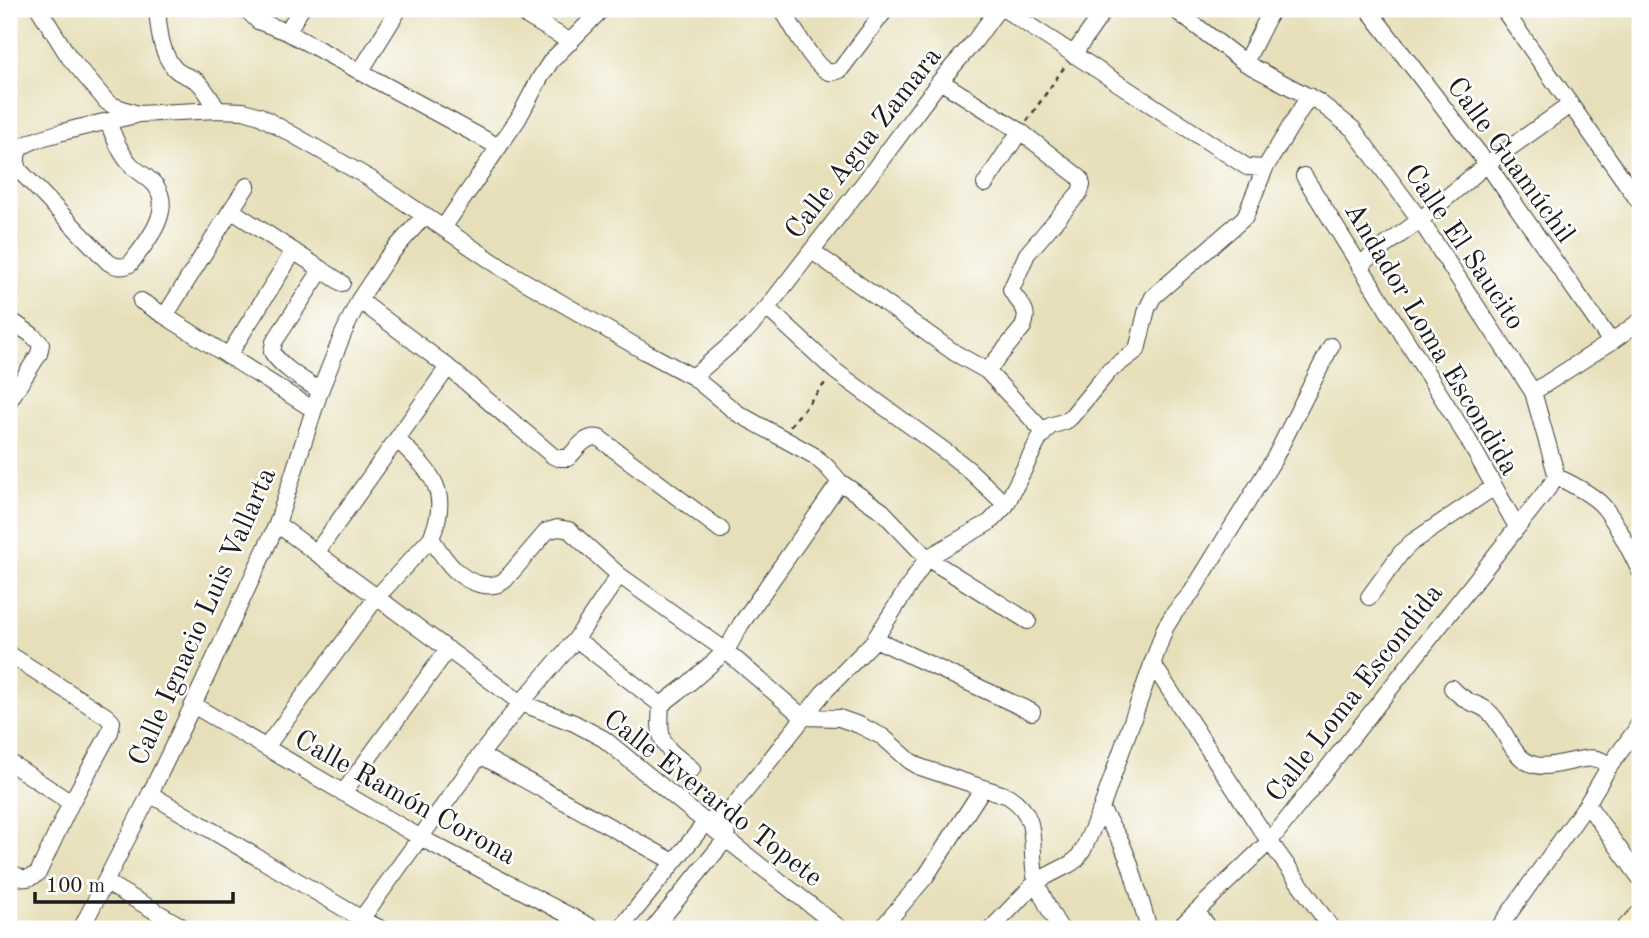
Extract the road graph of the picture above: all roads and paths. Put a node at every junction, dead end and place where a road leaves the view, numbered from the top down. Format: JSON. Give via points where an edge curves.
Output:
{"nodes":[{"id":1,"x":157,"y":9,"type":"edge"},
{"id":2,"x":246,"y":9,"type":"edge"},
{"id":3,"x":300,"y":9,"type":"edge"},
{"id":4,"x":399,"y":9,"type":"edge"},
{"id":5,"x":515,"y":9,"type":"edge"},
{"id":6,"x":602,"y":9,"type":"edge"},
{"id":7,"x":782,"y":9,"type":"edge"},
{"id":8,"x":886,"y":9,"type":"edge"},
{"id":9,"x":1105,"y":9,"type":"edge"},
{"id":10,"x":1174,"y":9,"type":"edge"},
{"id":11,"x":1272,"y":9,"type":"edge"},
{"id":12,"x":1368,"y":9,"type":"edge"},
{"id":13,"x":1503,"y":9,"type":"edge"},
{"id":14,"x":42,"y":11,"type":"edge"},
{"id":15,"x":995,"y":11,"type":"edge"},
{"id":16,"x":287,"y":32,"type":"junction"},
{"id":17,"x":571,"y":42,"type":"junction"},
{"id":18,"x":1073,"y":54,"type":"junction"},
{"id":19,"x":1245,"y":63,"type":"junction"},
{"id":20,"x":360,"y":72,"type":"junction"},
{"id":21,"x":940,"y":81,"type":"junction"},
{"id":22,"x":1309,"y":96,"type":"junction"},
{"id":23,"x":1570,"y":105,"type":"junction"},
{"id":24,"x":218,"y":110,"type":"junction"},
{"id":25,"x":138,"y":114,"type":"junction"},
{"id":26,"x":108,"y":122,"type":"junction"},
{"id":27,"x":1020,"y":131,"type":"junction"},
{"id":28,"x":499,"y":147,"type":"junction"},
{"id":29,"x":1487,"y":164,"type":"junction"},
{"id":30,"x":1265,"y":168,"type":"junction"},
{"id":31,"x":1304,"y":176,"type":"dead end"},
{"id":32,"x":985,"y":184,"type":"dead end"},
{"id":33,"x":247,"y":186,"type":"dead end"},
{"id":34,"x":1640,"y":203,"type":"edge"},
{"id":35,"x":231,"y":210,"type":"junction"},
{"id":36,"x":425,"y":215,"type":"junction"},
{"id":37,"x":1420,"y":220,"type":"junction"},
{"id":38,"x":443,"y":228,"type":"junction"},
{"id":39,"x":294,"y":251,"type":"junction"},
{"id":40,"x":812,"y":251,"type":"junction"},
{"id":41,"x":1359,"y":265,"type":"junction"},
{"id":42,"x":321,"y":270,"type":"junction"},
{"id":43,"x":342,"y":283,"type":"dead end"},
{"id":44,"x":359,"y":300,"type":"junction"},
{"id":45,"x":141,"y":301,"type":"dead end"},
{"id":46,"x":767,"y":308,"type":"junction"},
{"id":47,"x":165,"y":316,"type":"junction"},
{"id":48,"x":9,"y":319,"type":"edge"},
{"id":49,"x":1640,"y":321,"type":"edge"},
{"id":50,"x":1611,"y":342,"type":"junction"},
{"id":51,"x":1331,"y":346,"type":"dead end"},
{"id":52,"x":228,"y":356,"type":"junction"},
{"id":53,"x":448,"y":367,"type":"junction"},
{"id":54,"x":835,"y":371,"type":"junction"},
{"id":55,"x":987,"y":371,"type":"junction"},
{"id":56,"x":295,"y":375,"type":"junction"},
{"id":57,"x":693,"y":377,"type":"junction"},
{"id":58,"x":320,"y":391,"type":"junction"},
{"id":59,"x":285,"y":392,"type":"junction"},
{"id":60,"x":1533,"y":392,"type":"junction"},
{"id":61,"x":9,"y":401,"type":"edge"},
{"id":62,"x":314,"y":410,"type":"junction"},
{"id":63,"x":1044,"y":432,"type":"junction"},
{"id":64,"x":782,"y":437,"type":"junction"},
{"id":65,"x":397,"y":439,"type":"junction"},
{"id":66,"x":1557,"y":477,"type":"junction"},
{"id":67,"x":840,"y":482,"type":"junction"},
{"id":68,"x":1494,"y":487,"type":"junction"},
{"id":69,"x":1006,"y":505,"type":"junction"},
{"id":70,"x":276,"y":524,"type":"junction"},
{"id":71,"x":1517,"y":527,"type":"junction"},
{"id":72,"x":721,"y":530,"type":"dead end"},
{"id":73,"x":431,"y":538,"type":"junction"},
{"id":74,"x":316,"y":553,"type":"junction"},
{"id":75,"x":926,"y":558,"type":"junction"},
{"id":76,"x":1640,"y":571,"type":"edge"},
{"id":77,"x":619,"y":575,"type":"junction"},
{"id":78,"x":377,"y":597,"type":"junction"},
{"id":79,"x":1369,"y":597,"type":"dead end"},
{"id":80,"x":1028,"y":621,"type":"dead end"},
{"id":81,"x":576,"y":639,"type":"junction"},
{"id":82,"x":875,"y":639,"type":"junction"},
{"id":83,"x":448,"y":649,"type":"junction"},
{"id":84,"x":726,"y":651,"type":"junction"},
{"id":85,"x":9,"y":654,"type":"edge"},
{"id":86,"x":1152,"y":663,"type":"junction"},
{"id":87,"x":1452,"y":688,"type":"dead end"},
{"id":88,"x":823,"y":693,"type":"junction"},
{"id":89,"x":521,"y":703,"type":"junction"},
{"id":90,"x":194,"y":705,"type":"junction"},
{"id":91,"x":661,"y":705,"type":"junction"},
{"id":92,"x":1032,"y":712,"type":"dead end"},
{"id":93,"x":803,"y":717,"type":"junction"},
{"id":94,"x":839,"y":718,"type":"junction"},
{"id":95,"x":1640,"y":722,"type":"edge"},
{"id":96,"x":266,"y":747,"type":"junction"},
{"id":97,"x":480,"y":755,"type":"junction"},
{"id":98,"x":9,"y":762,"type":"edge"},
{"id":99,"x":1609,"y":767,"type":"junction"},
{"id":100,"x":692,"y":769,"type":"dead end"},
{"id":101,"x":983,"y":788,"type":"junction"},
{"id":102,"x":343,"y":793,"type":"junction"},
{"id":103,"x":150,"y":794,"type":"junction"},
{"id":104,"x":71,"y":803,"type":"junction"},
{"id":105,"x":1587,"y":804,"type":"junction"},
{"id":106,"x":1101,"y":809,"type":"junction"},
{"id":107,"x":729,"y":812,"type":"junction"},
{"id":108,"x":706,"y":822,"type":"junction"},
{"id":109,"x":421,"y":838,"type":"junction"},
{"id":110,"x":726,"y":839,"type":"junction"},
{"id":111,"x":1270,"y":841,"type":"junction"},
{"id":112,"x":674,"y":862,"type":"junction"},
{"id":113,"x":9,"y":871,"type":"edge"},
{"id":114,"x":1640,"y":878,"type":"edge"},
{"id":115,"x":1037,"y":881,"type":"junction"},
{"id":116,"x":105,"y":882,"type":"junction"},
{"id":117,"x":1197,"y":912,"type":"junction"},
{"id":118,"x":1640,"y":917,"type":"edge"},
{"id":119,"x":358,"y":924,"type":"edge"},
{"id":120,"x":80,"y":929,"type":"edge"},
{"id":121,"x":186,"y":929,"type":"edge"},
{"id":122,"x":381,"y":929,"type":"edge"},
{"id":123,"x":595,"y":929,"type":"edge"},
{"id":124,"x":620,"y":929,"type":"edge"},
{"id":125,"x":653,"y":929,"type":"edge"},
{"id":126,"x":841,"y":929,"type":"edge"},
{"id":127,"x":881,"y":929,"type":"edge"},
{"id":128,"x":991,"y":929,"type":"edge"},
{"id":129,"x":1062,"y":929,"type":"edge"},
{"id":130,"x":1149,"y":929,"type":"edge"},
{"id":131,"x":1178,"y":929,"type":"edge"},
{"id":132,"x":1210,"y":929,"type":"edge"},
{"id":133,"x":1332,"y":929,"type":"edge"},
{"id":134,"x":1498,"y":929,"type":"edge"},
{"id":135,"x":1628,"y":929,"type":"edge"}],
"edges":[{"from":1,"to":24,"type":"street","via":[[168,59],[185,77],[198,82]]},
{"from":2,"to":16,"type":"street","via":[[258,21]]},
{"from":3,"to":16,"type":"street"},
{"from":4,"to":20,"type":"street"},
{"from":5,"to":17,"type":"street"},
{"from":6,"to":17,"type":"street"},
{"from":7,"to":8,"type":"street","via":[[812,57],[828,72],[840,70]]},
{"from":9,"to":18,"type":"street"},
{"from":10,"to":19,"type":"street","name":"Calle El Saucito"},
{"from":11,"to":19,"type":"street"},
{"from":12,"to":29,"type":"street","name":"Calle Guamúchil"},
{"from":13,"to":23,"type":"street"},
{"from":14,"to":25,"type":"street","via":[[69,57],[107,102]]},
{"from":15,"to":18,"type":"street"},
{"from":15,"to":21,"type":"street","name":"Calle Agua Zamara"},
{"from":16,"to":20,"type":"street"},
{"from":17,"to":28,"type":"street","via":[[551,61]]},
{"from":18,"to":27,"type":"path"},
{"from":18,"to":30,"type":"street","via":[[1247,167]]},
{"from":19,"to":22,"type":"street","name":"Calle El Saucito"},
{"from":20,"to":28,"type":"street"},
{"from":21,"to":27,"type":"street"},
{"from":21,"to":40,"type":"street","name":"Calle Agua Zamara"},
{"from":22,"to":30,"type":"street"},
{"from":22,"to":37,"type":"street","name":"Calle El Saucito","via":[[1353,129]]},
{"from":23,"to":29,"type":"street"},
{"from":23,"to":34,"type":"street"},
{"from":24,"to":25,"type":"street"},
{"from":24,"to":36,"type":"street","via":[[260,116]]},
{"from":25,"to":26,"type":"street"},
{"from":26,"to":26,"type":"street","via":[[124,156],[158,189],[162,204],[154,228],[125,267],[108,262],[17,163],[23,146]]},
{"from":27,"to":32,"type":"street"},
{"from":27,"to":55,"type":"street","via":[[1080,178],[1082,185],[1024,257],[1011,290],[1026,319]]},
{"from":28,"to":38,"type":"street"},
{"from":29,"to":37,"type":"street"},
{"from":29,"to":50,"type":"street","name":"Calle Guamúchil"},
{"from":30,"to":63,"type":"street","via":[[1245,216],[1153,297],[1137,350],[1109,371],[1071,417]]},
{"from":31,"to":41,"type":"street","name":"Andador Loma Escondida"},
{"from":33,"to":35,"type":"street"},
{"from":35,"to":39,"type":"street"},
{"from":35,"to":47,"type":"street"},
{"from":36,"to":38,"type":"street"},
{"from":36,"to":44,"type":"street","name":"Calle Ignacio Luis Vallarta","via":[[387,258]]},
{"from":37,"to":41,"type":"street"},
{"from":37,"to":60,"type":"street","name":"Calle El Saucito"},
{"from":38,"to":57,"type":"street","via":[[505,270]]},
{"from":39,"to":42,"type":"street"},
{"from":39,"to":52,"type":"street"},
{"from":40,"to":46,"type":"street","name":"Calle Agua Zamara"},
{"from":40,"to":55,"type":"street"},
{"from":41,"to":68,"type":"street","name":"Andador Loma Escondida"},
{"from":42,"to":43,"type":"street"},
{"from":42,"to":56,"type":"street","via":[[273,346],[275,356]]},
{"from":44,"to":53,"type":"street"},
{"from":44,"to":58,"type":"street","name":"Calle Ignacio Luis Vallarta"},
{"from":45,"to":47,"type":"street"},
{"from":46,"to":54,"type":"street"},
{"from":46,"to":57,"type":"street","name":"Calle Agua Zamara"},
{"from":47,"to":52,"type":"street"},
{"from":48,"to":61,"type":"street","via":[[41,344]]},
{"from":49,"to":50,"type":"street"},
{"from":50,"to":60,"type":"street"},
{"from":51,"to":86,"type":"street","via":[[1274,459],[1192,592],[1169,620]]},
{"from":52,"to":59,"type":"street"},
{"from":53,"to":65,"type":"street"},
{"from":53,"to":72,"type":"street","via":[[549,453],[568,458],[587,439],[599,439]]},
{"from":54,"to":64,"type":"path"},
{"from":54,"to":69,"type":"street","via":[[949,454]]},
{"from":55,"to":63,"type":"street"},
{"from":56,"to":58,"type":"street"},
{"from":56,"to":59,"type":"street"},
{"from":57,"to":64,"type":"street","via":[[737,413]]},
{"from":58,"to":62,"type":"street","name":"Calle Ignacio Luis Vallarta"},
{"from":59,"to":62,"type":"street"},
{"from":60,"to":66,"type":"street","name":"Calle El Saucito"},
{"from":62,"to":70,"type":"street","name":"Calle Ignacio Luis Vallarta"},
{"from":63,"to":69,"type":"street"},
{"from":64,"to":67,"type":"street","via":[[813,455]]},
{"from":65,"to":73,"type":"street","via":[[424,466],[437,488],[441,503]]},
{"from":65,"to":74,"type":"street"},
{"from":66,"to":71,"type":"street","name":"Calle Loma Escondida"},
{"from":66,"to":76,"type":"street","via":[[1602,505]]},
{"from":67,"to":75,"type":"street","via":[[882,511]]},
{"from":67,"to":84,"type":"street"},
{"from":68,"to":71,"type":"street","name":"Andador Loma Escondida"},
{"from":68,"to":79,"type":"street","via":[[1411,543]]},
{"from":69,"to":75,"type":"street","via":[[990,522]]},
{"from":70,"to":74,"type":"street","name":"Calle Everardo Topete"},
{"from":70,"to":90,"type":"street","name":"Calle Ignacio Luis Vallarta"},
{"from":71,"to":111,"type":"street","name":"Calle Loma Escondida"},
{"from":73,"to":77,"type":"street","via":[[455,570],[478,584],[499,585],[547,531],[558,528],[569,530]]},
{"from":73,"to":78,"type":"street"},
{"from":74,"to":78,"type":"street","name":"Calle Everardo Topete"},
{"from":75,"to":80,"type":"street"},
{"from":75,"to":82,"type":"street"},
{"from":77,"to":81,"type":"street"},
{"from":77,"to":84,"type":"street"},
{"from":78,"to":83,"type":"street","name":"Calle Everardo Topete"},
{"from":78,"to":96,"type":"street"},
{"from":81,"to":89,"type":"street"},
{"from":81,"to":91,"type":"street"},
{"from":82,"to":88,"type":"street"},
{"from":82,"to":92,"type":"street"},
{"from":83,"to":89,"type":"street","name":"Calle Everardo Topete"},
{"from":83,"to":102,"type":"street"},
{"from":84,"to":91,"type":"street"},
{"from":84,"to":93,"type":"street"},
{"from":85,"to":104,"type":"street","via":[[112,722]]},
{"from":86,"to":106,"type":"street"},
{"from":86,"to":111,"type":"street"},
{"from":87,"to":99,"type":"street","via":[[1491,713],[1516,752],[1533,765],[1590,758]]},
{"from":88,"to":93,"type":"street"},
{"from":88,"to":94,"type":"street"},
{"from":89,"to":97,"type":"street"},
{"from":89,"to":108,"type":"street","name":"Calle Everardo Topete","via":[[604,739]]},
{"from":90,"to":96,"type":"street","name":"Calle Ramón Corona"},
{"from":90,"to":103,"type":"street","name":"Calle Ignacio Luis Vallarta"},
{"from":91,"to":100,"type":"street","via":[[661,738]]},
{"from":93,"to":94,"type":"street"},
{"from":93,"to":107,"type":"street"},
{"from":94,"to":101,"type":"street","via":[[883,737],[920,767]]},
{"from":95,"to":99,"type":"street"},
{"from":96,"to":102,"type":"street","name":"Calle Ramón Corona"},
{"from":97,"to":109,"type":"street"},
{"from":97,"to":112,"type":"street"},
{"from":98,"to":104,"type":"street"},
{"from":99,"to":105,"type":"street"},
{"from":101,"to":115,"type":"street","via":[[1017,802],[1029,819]]},
{"from":101,"to":127,"type":"street","via":[[926,876]]},
{"from":102,"to":109,"type":"street","name":"Calle Ramón Corona"},
{"from":103,"to":116,"type":"street","name":"Calle Ignacio Luis Vallarta"},
{"from":103,"to":119,"type":"street"},
{"from":104,"to":113,"type":"street","via":[[38,873],[21,878]]},
{"from":105,"to":114,"type":"street"},
{"from":105,"to":134,"type":"street"},
{"from":106,"to":115,"type":"street","via":[[1076,859]]},
{"from":106,"to":130,"type":"street","via":[[1130,864]]},
{"from":107,"to":108,"type":"street"},
{"from":107,"to":110,"type":"street"},
{"from":108,"to":110,"type":"street","name":"Calle Everardo Topete"},
{"from":108,"to":112,"type":"street"},
{"from":109,"to":119,"type":"street"},
{"from":109,"to":123,"type":"street","name":"Calle Ramón Corona"},
{"from":110,"to":125,"type":"street"},
{"from":110,"to":126,"type":"street","name":"Calle Everardo Topete"},
{"from":111,"to":117,"type":"street","name":"Calle Loma Escondida"},
{"from":111,"to":133,"type":"street"},
{"from":112,"to":124,"type":"street"},
{"from":115,"to":128,"type":"street"},
{"from":115,"to":129,"type":"street"},
{"from":116,"to":120,"type":"street","name":"Calle Ignacio Luis Vallarta"},
{"from":116,"to":121,"type":"street"},
{"from":117,"to":131,"type":"street","name":"Calle Loma Escondida"},
{"from":117,"to":132,"type":"street"},
{"from":118,"to":135,"type":"street"},
{"from":119,"to":122,"type":"street"}]}
